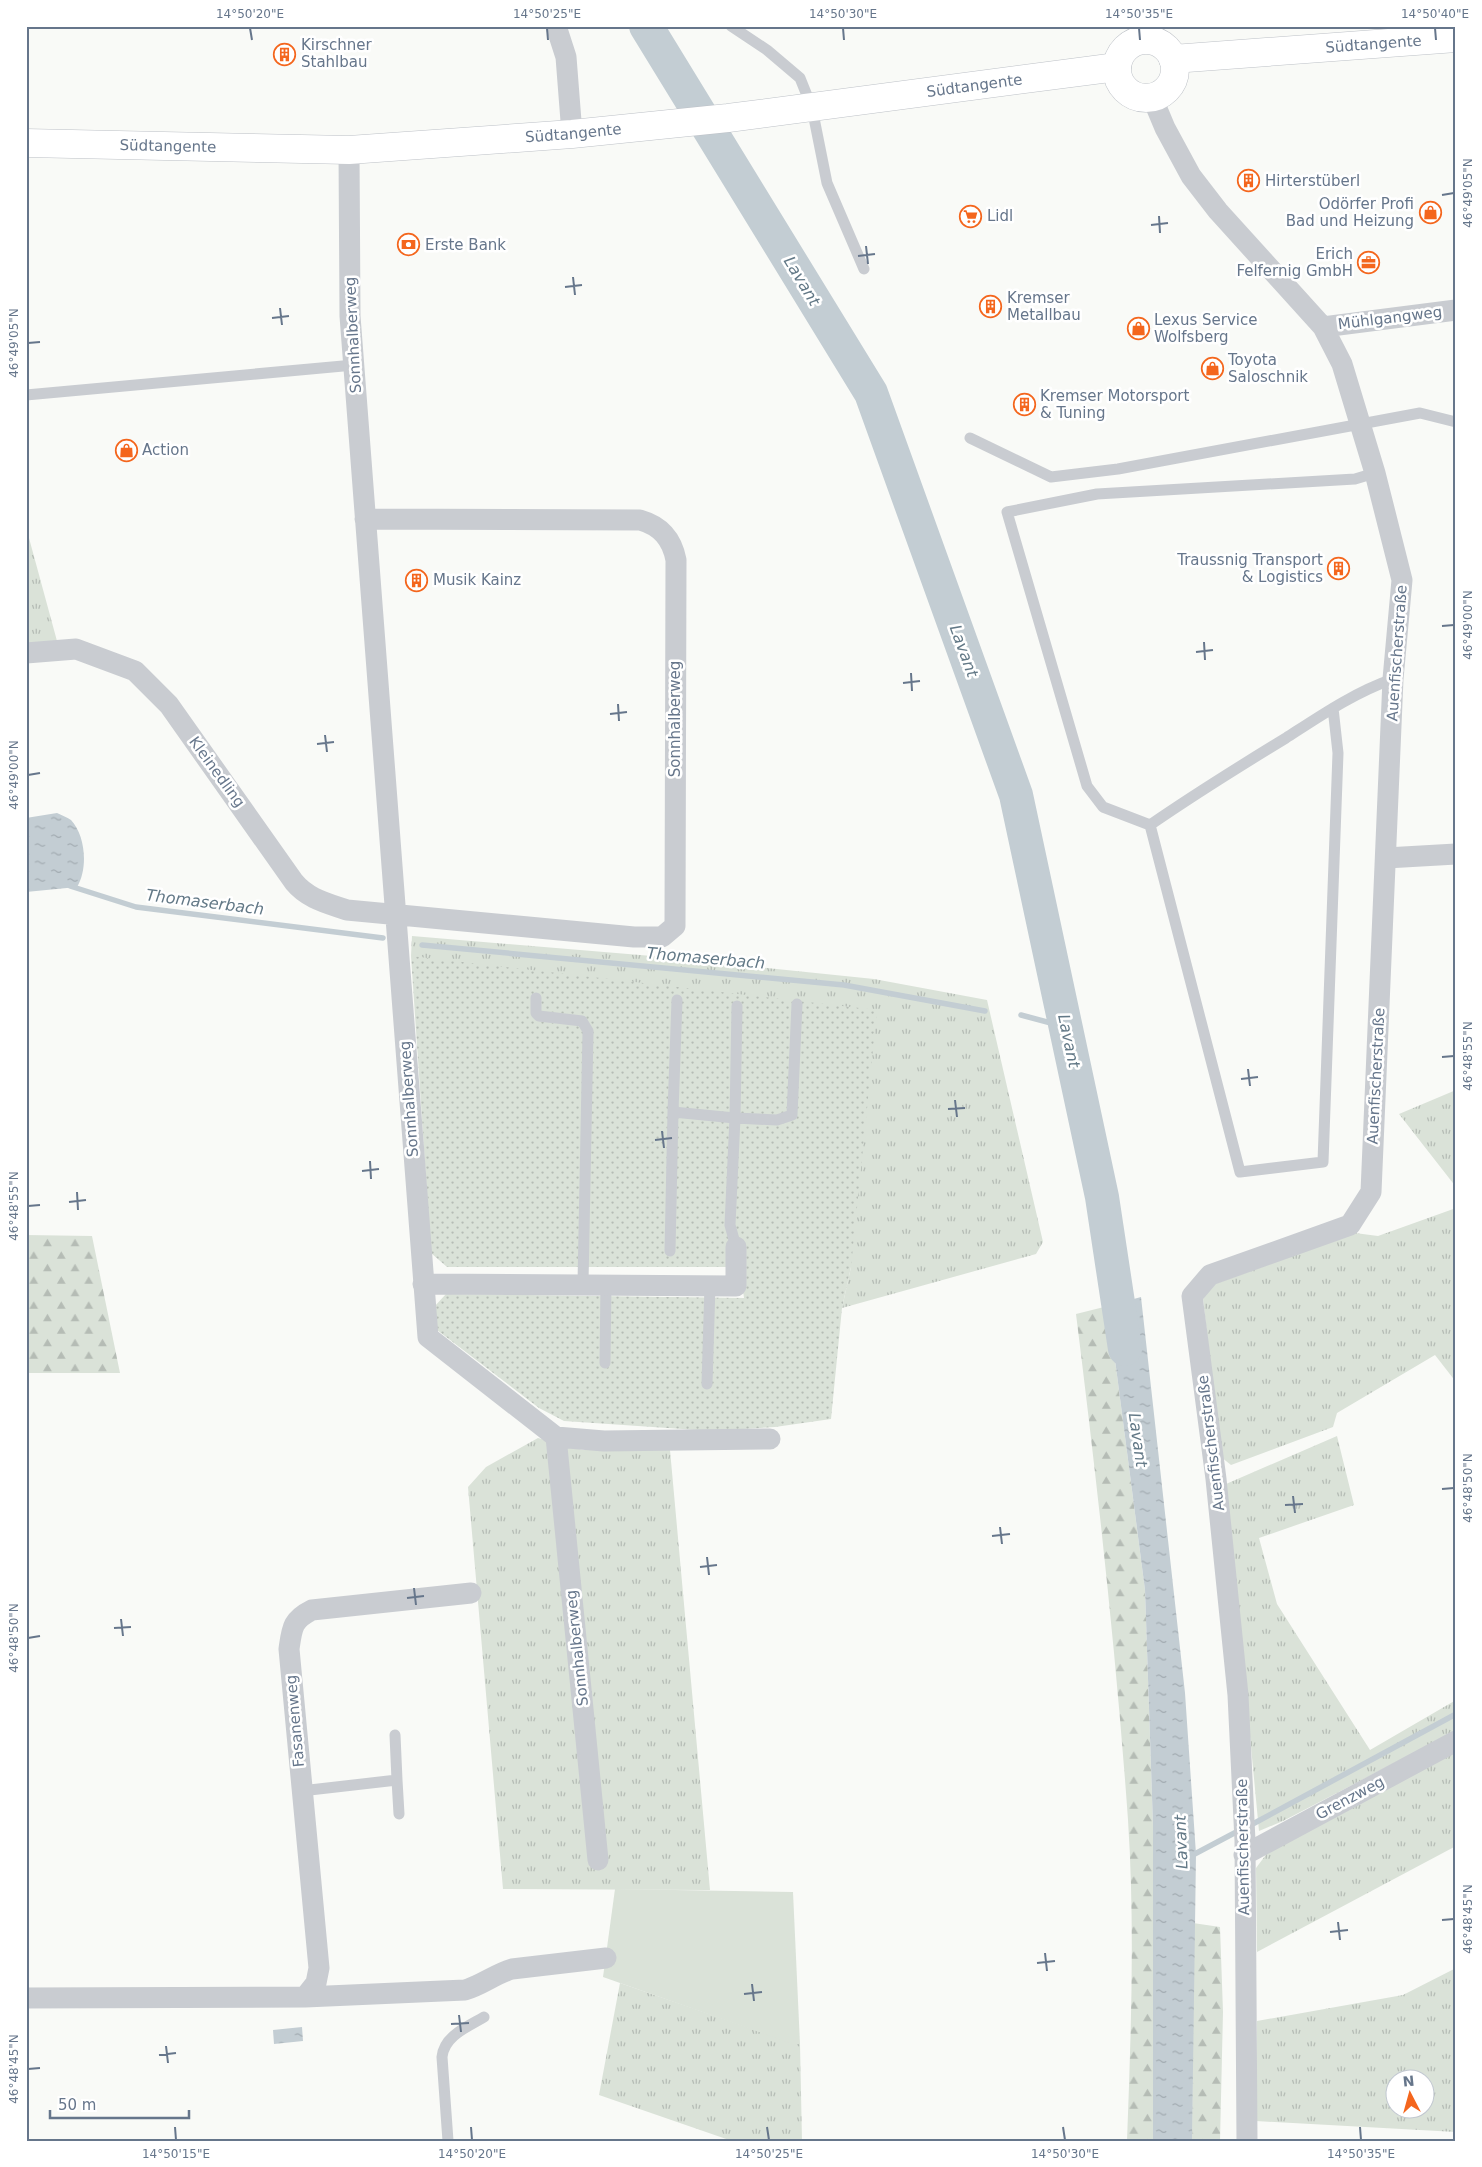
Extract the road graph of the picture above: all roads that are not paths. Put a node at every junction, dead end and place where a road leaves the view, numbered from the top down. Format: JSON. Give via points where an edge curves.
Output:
{"nodes":[{"id":1,"x":556,"y":26,"type":"edge"},
{"id":2,"x":731,"y":26,"type":"edge"},
{"id":3,"x":1141,"y":33,"type":"edge"},
{"id":4,"x":1456,"y":38,"type":"edge"},
{"id":5,"x":1173,"y":59,"type":"junction"},
{"id":6,"x":1117,"y":67,"type":"junction"},
{"id":7,"x":1152,"y":97,"type":"junction"},
{"id":8,"x":802,"y":109,"type":"junction"},
{"id":9,"x":572,"y":134,"type":"junction"},
{"id":10,"x":26,"y":143,"type":"edge"},
{"id":11,"x":349,"y":150,"type":"junction"},
{"id":12,"x":864,"y":269,"type":"dead end"},
{"id":13,"x":1456,"y":310,"type":"edge"},
{"id":14,"x":1323,"y":327,"type":"junction"},
{"id":15,"x":354,"y":366,"type":"junction"},
{"id":16,"x":26,"y":395,"type":"edge"},
{"id":17,"x":1456,"y":422,"type":"edge"},
{"id":18,"x":1360,"y":424,"type":"junction"},
{"id":19,"x":970,"y":438,"type":"dead end"},
{"id":20,"x":1375,"y":473,"type":"junction"},
{"id":21,"x":365,"y":519,"type":"junction"},
{"id":22,"x":26,"y":653,"type":"edge"},
{"id":23,"x":1393,"y":679,"type":"junction"},
{"id":24,"x":1333,"y":708,"type":"junction"},
{"id":25,"x":1150,"y":825,"type":"junction"},
{"id":26,"x":1456,"y":854,"type":"edge"},
{"id":27,"x":1386,"y":858,"type":"junction"},
{"id":28,"x":394,"y":914,"type":"junction"},
{"id":29,"x":536,"y":998,"type":"dead end"},
{"id":30,"x":677,"y":1000,"type":"dead end"},
{"id":31,"x":798,"y":1004,"type":"dead end"},
{"id":32,"x":737,"y":1006,"type":"dead end"},
{"id":33,"x":673,"y":1112,"type":"junction"},
{"id":34,"x":735,"y":1118,"type":"junction"},
{"id":35,"x":736,"y":1247,"type":"joint"},
{"id":36,"x":670,"y":1251,"type":"dead end"},
{"id":37,"x":583,"y":1283,"type":"junction"},
{"id":38,"x":423,"y":1284,"type":"junction"},
{"id":39,"x":606,"y":1284,"type":"junction"},
{"id":40,"x":710,"y":1285,"type":"junction"},
{"id":41,"x":605,"y":1363,"type":"dead end"},
{"id":42,"x":707,"y":1384,"type":"dead end"},
{"id":43,"x":556,"y":1437,"type":"junction"},
{"id":44,"x":770,"y":1439,"type":"dead end"},
{"id":45,"x":471,"y":1593,"type":"dead end"},
{"id":46,"x":395,"y":1735,"type":"dead end"},
{"id":47,"x":1456,"y":1741,"type":"edge"},
{"id":48,"x":397,"y":1780,"type":"junction"},
{"id":49,"x":301,"y":1791,"type":"junction"},
{"id":50,"x":399,"y":1814,"type":"dead end"},
{"id":51,"x":1244,"y":1848,"type":"junction"},
{"id":52,"x":598,"y":1860,"type":"dead end"},
{"id":53,"x":606,"y":1958,"type":"dead end"},
{"id":54,"x":305,"y":1997,"type":"junction"},
{"id":55,"x":26,"y":1998,"type":"edge"},
{"id":56,"x":484,"y":2017,"type":"dead end"},
{"id":57,"x":448,"y":2141,"type":"edge"},
{"id":58,"x":1247,"y":2141,"type":"edge"}],
"edges":[{"from":1,"to":9,"type":"street","via":[[566,57]]},
{"from":2,"to":8,"type":"lane","via":[[800,78]]},
{"from":3,"to":5,"type":"main road","via":[[1161,44]]},
{"from":3,"to":6,"type":"main road","via":[[1118,59]]},
{"from":4,"to":5,"type":"main road","name":"Südtangente"},
{"from":5,"to":7,"type":"main road","via":[[1173,79],[1168,87]]},
{"from":6,"to":7,"type":"main road","via":[[1120,83],[1126,90],[1134,96]]},
{"from":6,"to":8,"type":"main road","name":"Südtangente"},
{"from":7,"to":14,"type":"street","name":"Auenfischerstraße","via":[[1192,176],[1218,211]]},
{"from":8,"to":9,"type":"main road","name":"Südtangente"},
{"from":8,"to":12,"type":"lane","via":[[826,183]]},
{"from":9,"to":11,"type":"main road","name":"Südtangente"},
{"from":10,"to":11,"type":"main road","name":"Südtangente"},
{"from":11,"to":15,"type":"street","name":"Sonnhalberweg","via":[[350,316]]},
{"from":13,"to":14,"type":"street","name":"Mühlgangweg"},
{"from":14,"to":18,"type":"street","name":"Auenfischerstraße","via":[[1342,364]]},
{"from":15,"to":16,"type":"lane"},
{"from":15,"to":21,"type":"street","name":"Sonnhalberweg"},
{"from":17,"to":18,"type":"lane","via":[[1420,413]]},
{"from":18,"to":19,"type":"lane","via":[[1118,469],[1051,477]]},
{"from":18,"to":20,"type":"street","name":"Auenfischerstraße"},
{"from":20,"to":23,"type":"street","name":"Auenfischerstraße","via":[[1402,580]]},
{"from":20,"to":25,"type":"lane","via":[[1355,479],[1097,494],[1007,512],[1087,786],[1103,807]]},
{"from":21,"to":28,"type":"street","name":"Sonnhalberweg"},
{"from":21,"to":28,"type":"street","name":"Sonnhalberweg","via":[[640,520],[661,530],[673,545],[676,560],[675,926],[662,937],[634,937]]},
{"from":22,"to":28,"type":"street","name":"Kleinedling","via":[[76,649],[135,671],[169,705],[303,893],[348,910]]},
{"from":23,"to":24,"type":"lane"},
{"from":23,"to":27,"type":"street","name":"Auenfischerstraße"},
{"from":24,"to":25,"type":"lane"},
{"from":24,"to":25,"type":"lane","via":[[1338,753],[1323,1162],[1240,1172]]},
{"from":26,"to":27,"type":"street"},
{"from":27,"to":51,"type":"street","name":"Auenfischerstraße","via":[[1371,1192],[1350,1225],[1210,1275],[1192,1296],[1216,1479],[1236,1676]]},
{"from":28,"to":38,"type":"street","name":"Sonnhalberweg"},
{"from":29,"to":37,"type":"lane","via":[[539,1016],[582,1021],[588,1031]]},
{"from":30,"to":33,"type":"lane"},
{"from":31,"to":34,"type":"lane","via":[[792,1115],[777,1120]]},
{"from":32,"to":34,"type":"lane"},
{"from":33,"to":34,"type":"lane"},
{"from":33,"to":36,"type":"lane"},
{"from":34,"to":35,"type":"lane","via":[[730,1225]]},
{"from":35,"to":40,"type":"street","via":[[736,1286]]},
{"from":37,"to":38,"type":"street"},
{"from":37,"to":39,"type":"street"},
{"from":38,"to":43,"type":"street","name":"Sonnhalberweg","via":[[428,1337]]},
{"from":39,"to":40,"type":"street"},
{"from":39,"to":41,"type":"lane"},
{"from":40,"to":42,"type":"lane"},
{"from":43,"to":44,"type":"street","via":[[604,1441]]},
{"from":43,"to":52,"type":"street","name":"Sonnhalberweg"},
{"from":45,"to":49,"type":"street","name":"Fasanenweg","via":[[312,1610],[300,1616],[292,1627],[289,1649]]},
{"from":46,"to":48,"type":"lane"},
{"from":47,"to":51,"type":"street","name":"Grenzweg"},
{"from":48,"to":49,"type":"lane"},
{"from":48,"to":50,"type":"lane"},
{"from":49,"to":54,"type":"street","name":"Fasanenweg","via":[[319,1968],[316,1983]]},
{"from":51,"to":58,"type":"street","name":"Auenfischerstraße"},
{"from":53,"to":54,"type":"street","via":[[512,1969],[465,1990]]},
{"from":54,"to":55,"type":"street"},
{"from":56,"to":57,"type":"lane","via":[[443,2046]]}]}
